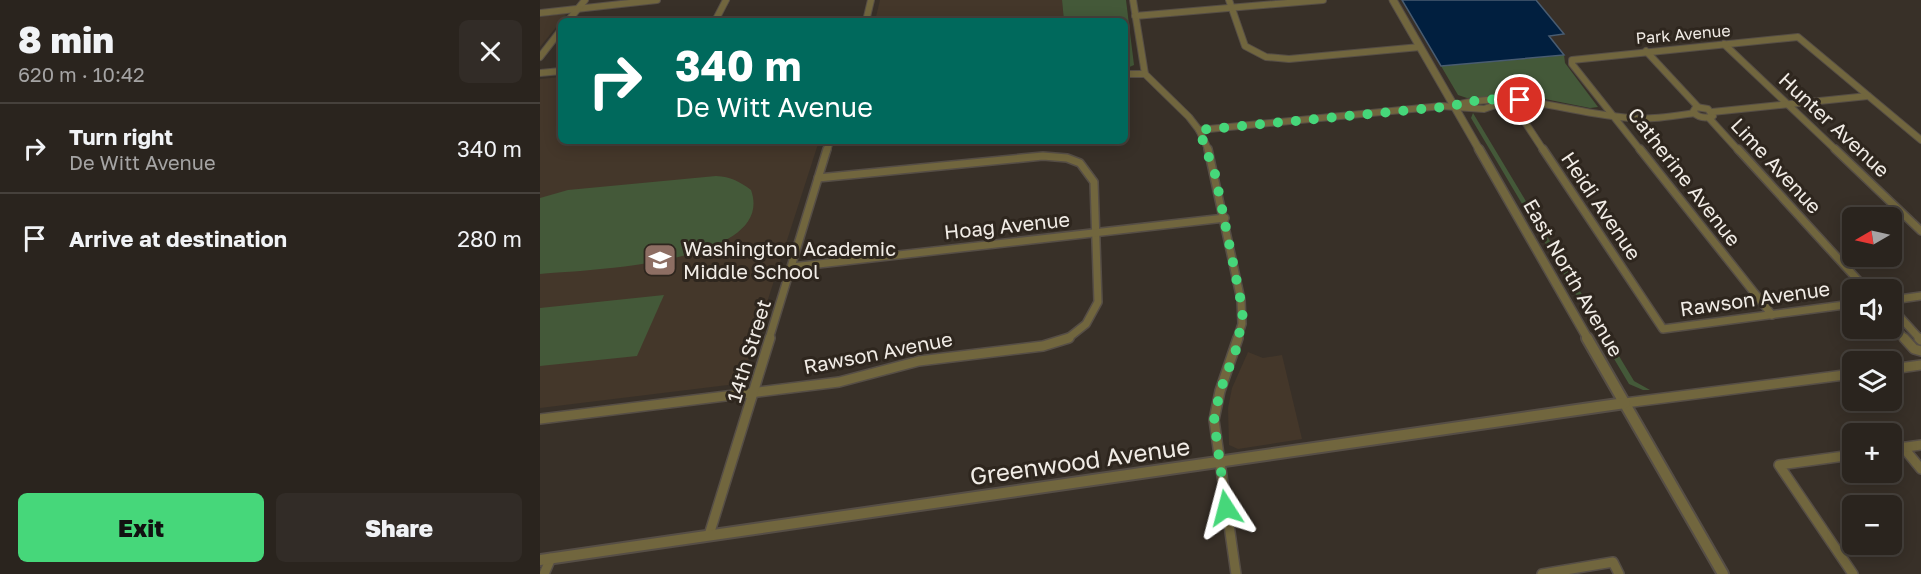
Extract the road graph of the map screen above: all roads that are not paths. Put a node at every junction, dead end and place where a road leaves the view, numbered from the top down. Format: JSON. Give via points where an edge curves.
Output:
{"nodes":[{"id":1,"x":585,"y":0,"type":"edge"},
{"id":2,"x":657,"y":0,"type":"edge"},
{"id":3,"x":726,"y":0,"type":"edge"},
{"id":4,"x":871,"y":0,"type":"edge"},
{"id":5,"x":1133,"y":0,"type":"edge"},
{"id":6,"x":1229,"y":0,"type":"edge"},
{"id":7,"x":1323,"y":0,"type":"edge"},
{"id":8,"x":1393,"y":0,"type":"edge"},
{"id":9,"x":579,"y":7,"type":"junction"},
{"id":10,"x":1231,"y":8,"type":"junction"},
{"id":11,"x":540,"y":13,"type":"edge"},
{"id":12,"x":1135,"y":16,"type":"junction"},
{"id":13,"x":570,"y":18,"type":"edge"},
{"id":14,"x":717,"y":18,"type":"edge"},
{"id":15,"x":867,"y":18,"type":"edge"},
{"id":16,"x":558,"y":34,"type":"edge"},
{"id":17,"x":1724,"y":44,"type":"junction"},
{"id":18,"x":1420,"y":47,"type":"junction"},
{"id":19,"x":1646,"y":51,"type":"junction"},
{"id":20,"x":540,"y":57,"type":"edge"},
{"id":21,"x":1572,"y":60,"type":"joint"},
{"id":22,"x":558,"y":71,"type":"edge"},
{"id":23,"x":540,"y":73,"type":"edge"},
{"id":24,"x":1128,"y":74,"type":"edge"},
{"id":25,"x":1144,"y":74,"type":"junction"},
{"id":26,"x":1868,"y":96,"type":"junction"},
{"id":27,"x":1509,"y":101,"type":"junction"},
{"id":28,"x":1787,"y":104,"type":"junction"},
{"id":29,"x":1454,"y":106,"type":"junction"},
{"id":30,"x":1696,"y":110,"type":"junction"},
{"id":31,"x":1711,"y":115,"type":"junction"},
{"id":32,"x":1615,"y":116,"type":"junction"},
{"id":33,"x":1199,"y":130,"type":"junction"},
{"id":34,"x":1921,"y":140,"type":"edge"},
{"id":35,"x":829,"y":144,"type":"edge"},
{"id":36,"x":818,"y":178,"type":"junction"},
{"id":37,"x":1225,"y":218,"type":"junction"},
{"id":38,"x":1921,"y":231,"type":"edge"},
{"id":39,"x":1096,"y":232,"type":"junction"},
{"id":40,"x":792,"y":267,"type":"junction"},
{"id":41,"x":1857,"y":279,"type":"edge"},
{"id":42,"x":1921,"y":296,"type":"edge"},
{"id":43,"x":1902,"y":300,"type":"edge"},
{"id":44,"x":1842,"y":305,"type":"edge"},
{"id":45,"x":1772,"y":315,"type":"junction"},
{"id":46,"x":1902,"y":320,"type":"edge"},
{"id":47,"x":1663,"y":329,"type":"joint"},
{"id":48,"x":1902,"y":335,"type":"edge"},
{"id":49,"x":1921,"y":340,"type":"edge"},
{"id":50,"x":1921,"y":351,"type":"edge"},
{"id":51,"x":1921,"y":365,"type":"edge"},
{"id":52,"x":1902,"y":368,"type":"edge"},
{"id":53,"x":1842,"y":375,"type":"edge"},
{"id":54,"x":753,"y":392,"type":"junction"},
{"id":55,"x":1625,"y":403,"type":"junction"},
{"id":56,"x":540,"y":418,"type":"edge"},
{"id":57,"x":1921,"y":445,"type":"edge"},
{"id":58,"x":1903,"y":447,"type":"joint"},
{"id":59,"x":1842,"y":456,"type":"edge"},
{"id":60,"x":1219,"y":463,"type":"junction"},
{"id":61,"x":1921,"y":469,"type":"edge"},
{"id":62,"x":709,"y":536,"type":"junction"},
{"id":63,"x":545,"y":559,"type":"edge"},
{"id":64,"x":544,"y":574,"type":"edge"},
{"id":65,"x":1236,"y":574,"type":"edge"},
{"id":66,"x":1542,"y":574,"type":"edge"},
{"id":67,"x":1619,"y":574,"type":"edge"},
{"id":68,"x":1723,"y":574,"type":"edge"},
{"id":69,"x":1853,"y":574,"type":"edge"}],
"edges":[{"from":1,"to":9,"type":"street"},
{"from":2,"to":9,"type":"street"},
{"from":3,"to":14,"type":"street"},
{"from":4,"to":15,"type":"street"},
{"from":5,"to":12,"type":"street"},
{"from":6,"to":10,"type":"street"},
{"from":7,"to":10,"type":"street"},
{"from":8,"to":18,"type":"street","name":"East North Avenue"},
{"from":9,"to":11,"type":"street"},
{"from":9,"to":13,"type":"street"},
{"from":10,"to":12,"type":"street"},
{"from":10,"to":18,"type":"street","via":[[1245,46],[1266,57],[1289,59]]},
{"from":12,"to":25,"type":"street"},
{"from":16,"to":20,"type":"street"},
{"from":17,"to":19,"type":"street","name":"Park Avenue"},
{"from":17,"to":26,"type":"street","name":"Park Avenue","via":[[1798,37]]},
{"from":17,"to":28,"type":"street","name":"Hunter Avenue"},
{"from":18,"to":29,"type":"street","name":"East North Avenue"},
{"from":19,"to":21,"type":"street","name":"Park Avenue"},
{"from":19,"to":30,"type":"street"},
{"from":21,"to":32,"type":"street","name":"Catherine Avenue"},
{"from":22,"to":23,"type":"street"},
{"from":24,"to":25,"type":"street"},
{"from":25,"to":33,"type":"street"},
{"from":26,"to":28,"type":"street"},
{"from":26,"to":34,"type":"street"},
{"from":27,"to":29,"type":"street","via":[[1501,106],[1468,109]]},
{"from":27,"to":32,"type":"street","via":[[1543,102]]},
{"from":27,"to":47,"type":"street","name":"Heidi Avenue"},
{"from":28,"to":31,"type":"street"},
{"from":28,"to":38,"type":"street","name":"Hunter Avenue"},
{"from":29,"to":33,"type":"street"},
{"from":29,"to":55,"type":"street","name":"East North Avenue"},
{"from":30,"to":31,"type":"street"},
{"from":30,"to":31,"type":"street"},
{"from":30,"to":32,"type":"street","via":[[1646,118]]},
{"from":31,"to":41,"type":"street","name":"Lime Avenue"},
{"from":32,"to":45,"type":"street","name":"Catherine Avenue"},
{"from":33,"to":37,"type":"street","via":[[1210,154]]},
{"from":35,"to":36,"type":"street","name":"14th Street"},
{"from":36,"to":39,"type":"street","name":"Rawson Avenue","via":[[1043,156],[1069,157],[1086,166],[1091,174]]},
{"from":36,"to":40,"type":"street","name":"14th Street"},
{"from":37,"to":39,"type":"street","name":"Hoag Avenue"},
{"from":37,"to":60,"type":"street","via":[[1243,312],[1237,347],[1216,404],[1214,434]]},
{"from":39,"to":40,"type":"street","name":"Hoag Avenue"},
{"from":39,"to":54,"type":"street","name":"Rawson Avenue","via":[[1098,302],[1086,324],[1067,339],[1043,346],[919,361],[839,382]]},
{"from":40,"to":54,"type":"street","name":"14th Street"},
{"from":42,"to":43,"type":"street"},
{"from":44,"to":45,"type":"street","name":"Rawson Avenue"},
{"from":45,"to":47,"type":"street","name":"Rawson Avenue"},
{"from":46,"to":49,"type":"street"},
{"from":48,"to":50,"type":"street"},
{"from":51,"to":52,"type":"street"},
{"from":53,"to":55,"type":"street"},
{"from":54,"to":56,"type":"street","name":"Rawson Avenue"},
{"from":54,"to":62,"type":"street","name":"14th Street"},
{"from":55,"to":60,"type":"street","name":"Greenwood Avenue"},
{"from":55,"to":68,"type":"street","name":"East North Avenue"},
{"from":57,"to":58,"type":"street"},
{"from":58,"to":61,"type":"street"},
{"from":59,"to":69,"type":"street","via":[[1779,465]]},
{"from":60,"to":62,"type":"street","name":"Greenwood Avenue"},
{"from":60,"to":65,"type":"street"},
{"from":62,"to":63,"type":"street","name":"Greenwood Avenue"},
{"from":63,"to":64,"type":"street"},
{"from":66,"to":67,"type":"street","via":[[1613,562]]}]}
